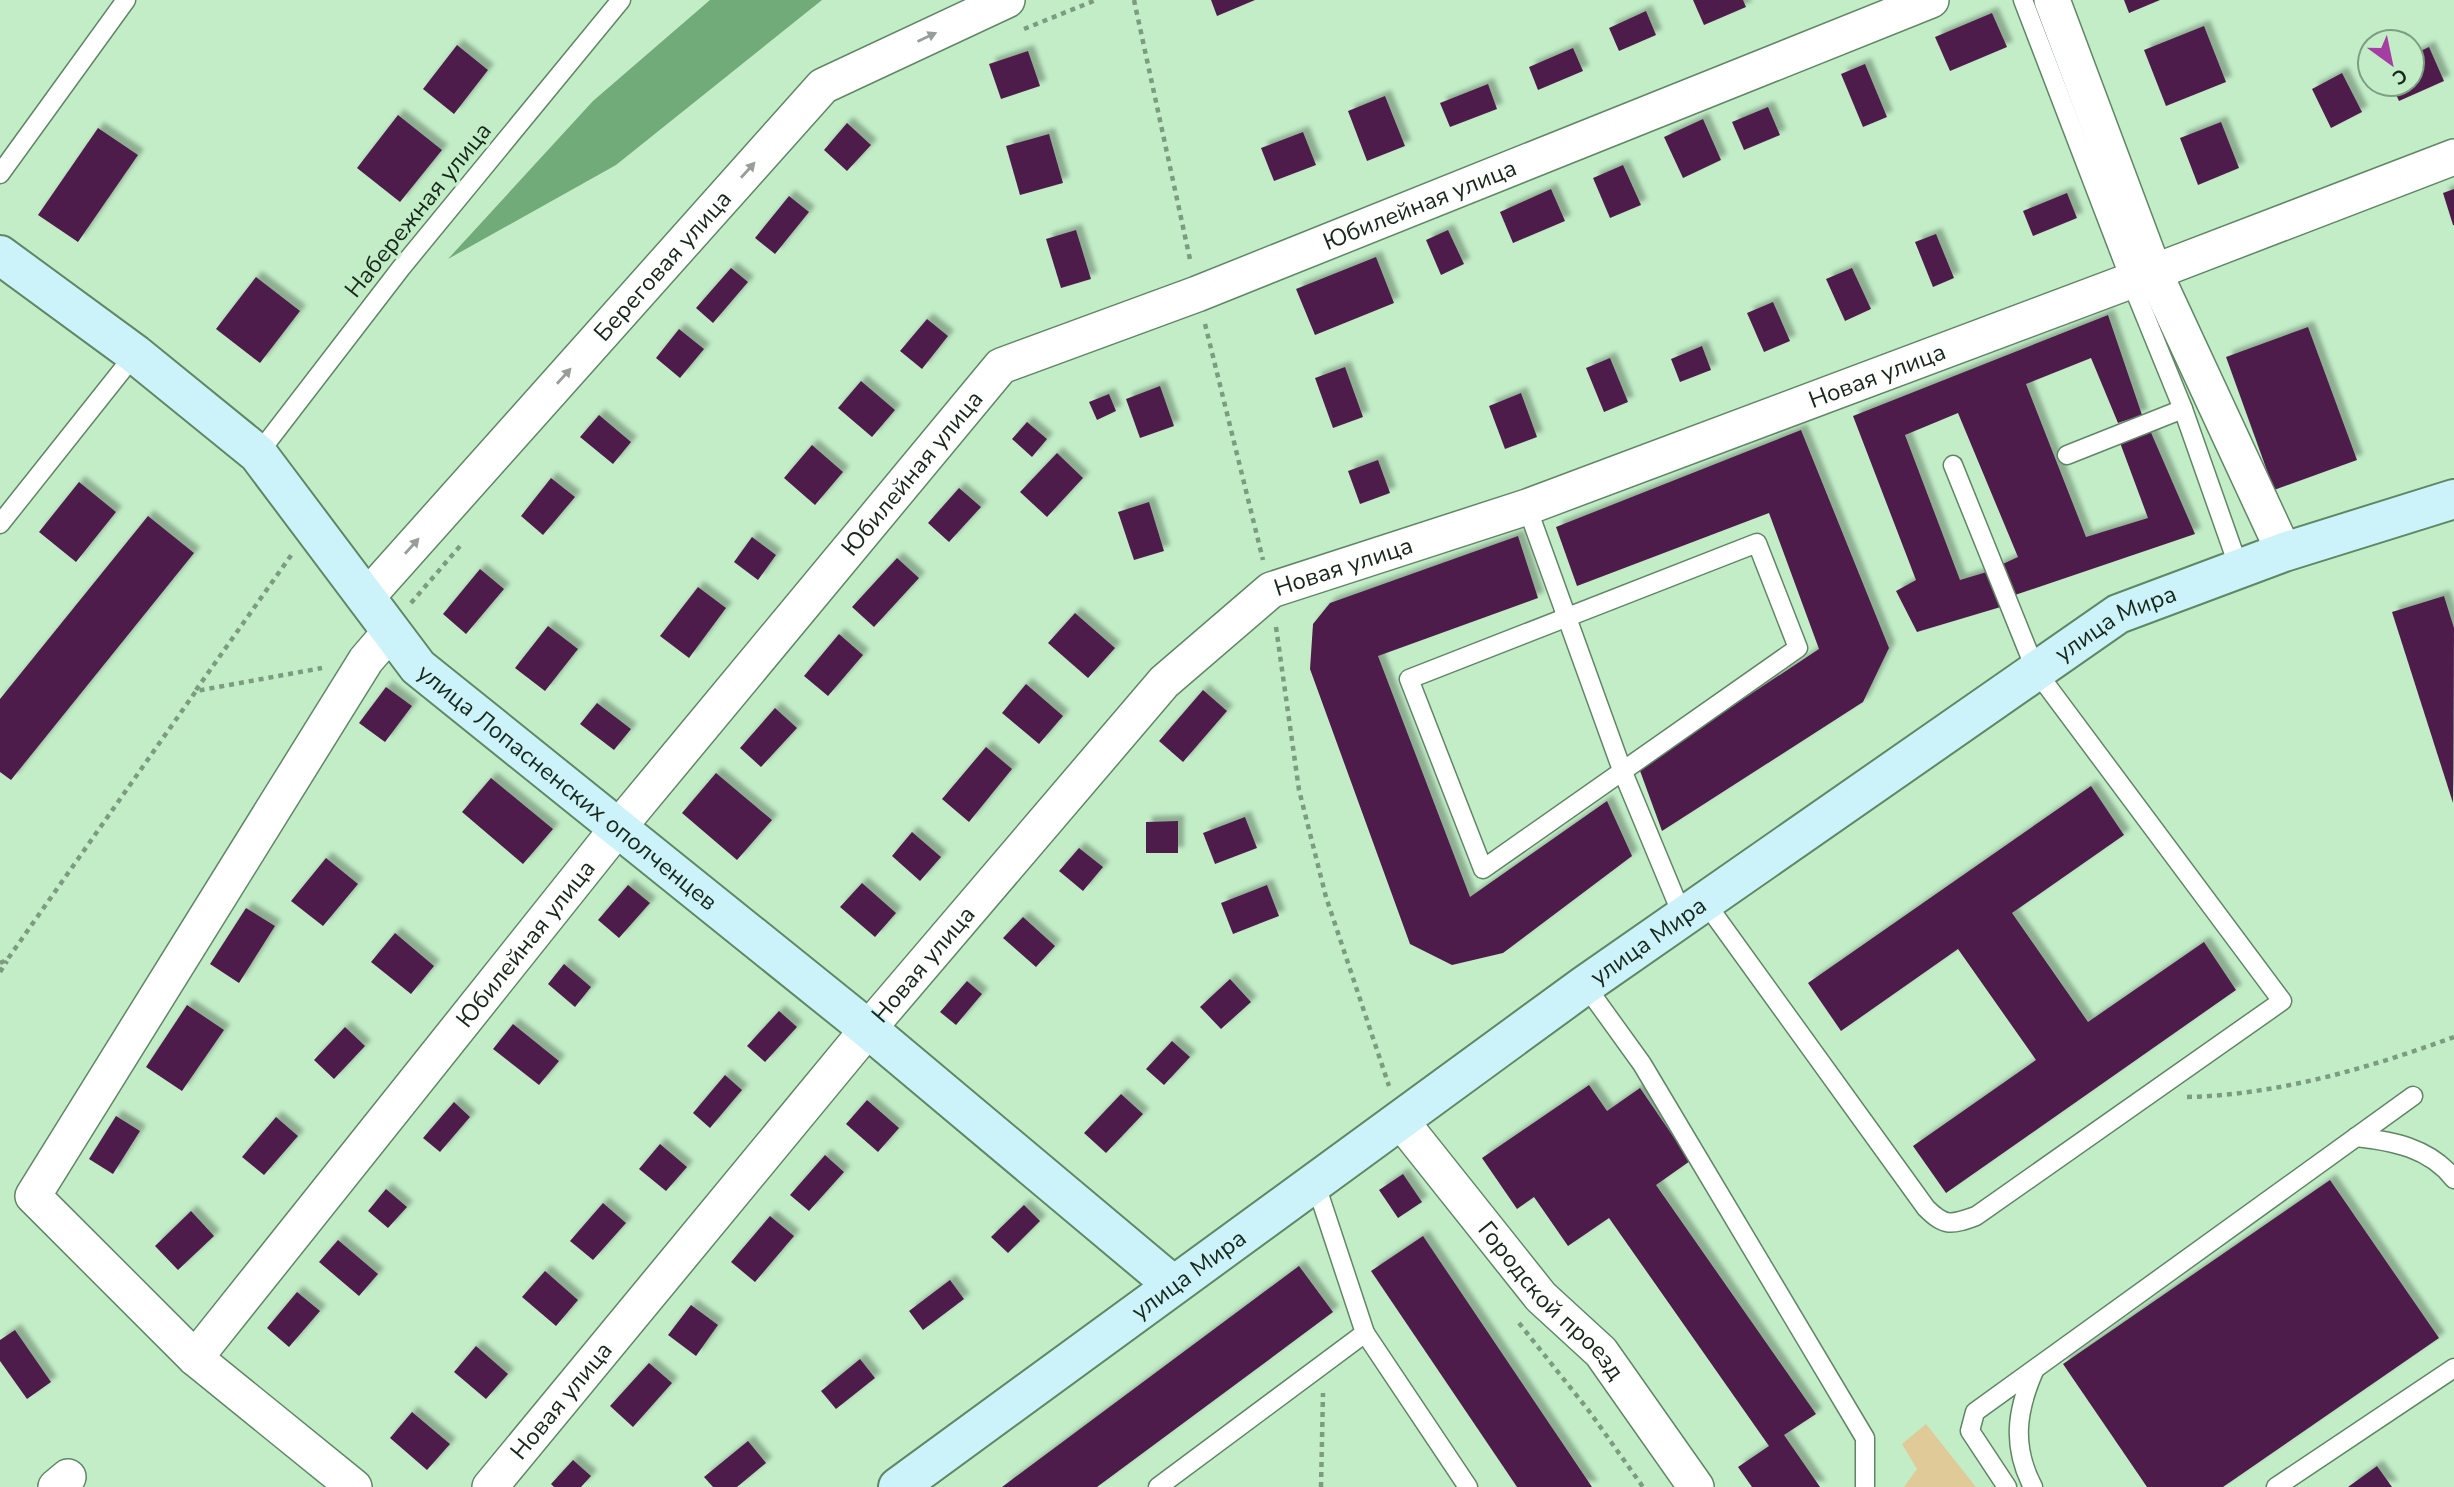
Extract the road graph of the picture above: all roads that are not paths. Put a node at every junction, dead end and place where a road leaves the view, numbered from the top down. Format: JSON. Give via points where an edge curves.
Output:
{"nodes":[{"id":1,"x":126,"y":0,"type":"edge"},
{"id":2,"x":621,"y":0,"type":"edge"},
{"id":3,"x":1931,"y":0,"type":"edge"},
{"id":4,"x":2023,"y":0,"type":"edge"},
{"id":5,"x":2052,"y":0,"type":"edge"},
{"id":6,"x":1013,"y":15,"type":"edge"},
{"id":7,"x":2454,"y":157,"type":"edge"},
{"id":8,"x":0,"y":174,"type":"edge"},
{"id":9,"x":0,"y":255,"type":"edge"},
{"id":10,"x":2142,"y":276,"type":"junction"},
{"id":11,"x":135,"y":354,"type":"junction"},
{"id":12,"x":2183,"y":409,"type":"junction"},
{"id":13,"x":258,"y":454,"type":"junction"},
{"id":14,"x":2067,"y":455,"type":"dead end"},
{"id":15,"x":1953,"y":465,"type":"dead end"},
{"id":16,"x":2452,"y":506,"type":"edge"},
{"id":17,"x":1527,"y":507,"type":"junction"},
{"id":18,"x":0,"y":524,"type":"edge"},
{"id":19,"x":2284,"y":552,"type":"junction"},
{"id":20,"x":2239,"y":568,"type":"junction"},
{"id":21,"x":367,"y":597,"type":"junction"},
{"id":22,"x":1567,"y":619,"type":"junction"},
{"id":23,"x":378,"y":646,"type":"junction"},
{"id":24,"x":2036,"y":671,"type":"junction"},
{"id":25,"x":1622,"y":771,"type":"junction"},
{"id":26,"x":617,"y":829,"type":"junction"},
{"id":27,"x":1694,"y":909,"type":"junction"},
{"id":28,"x":1585,"y":985,"type":"junction"},
{"id":29,"x":868,"y":1029,"type":"junction"},
{"id":30,"x":2413,"y":1096,"type":"dead end"},
{"id":31,"x":1401,"y":1120,"type":"junction"},
{"id":32,"x":2356,"y":1138,"type":"junction"},
{"id":33,"x":2454,"y":1179,"type":"edge"},
{"id":34,"x":1315,"y":1182,"type":"junction"},
{"id":35,"x":1172,"y":1284,"type":"junction"},
{"id":36,"x":1365,"y":1333,"type":"junction"},
{"id":37,"x":195,"y":1358,"type":"junction"},
{"id":38,"x":2035,"y":1368,"type":"junction"},
{"id":39,"x":2454,"y":1368,"type":"edge"},
{"id":40,"x":354,"y":1487,"type":"edge"},
{"id":41,"x":490,"y":1487,"type":"edge"},
{"id":42,"x":898,"y":1487,"type":"edge"},
{"id":43,"x":1158,"y":1487,"type":"edge"},
{"id":44,"x":1468,"y":1487,"type":"edge"},
{"id":45,"x":1696,"y":1487,"type":"edge"},
{"id":46,"x":1865,"y":1487,"type":"edge"},
{"id":47,"x":2007,"y":1487,"type":"edge"},
{"id":48,"x":2033,"y":1487,"type":"edge"},
{"id":49,"x":2276,"y":1487,"type":"edge"}],
"edges":[{"from":1,"to":8,"type":"lane"},
{"from":2,"to":13,"type":"lane","name":"Набережная улица","via":[[401,268]]},
{"from":3,"to":26,"type":"street","name":"Юбилейная улица","via":[[1197,294],[1001,366]]},
{"from":4,"to":10,"type":"lane"},
{"from":5,"to":10,"type":"street"},
{"from":21,"to":6,"type":"street","name":"Береговая улица","one_way":true,"via":[[823,86]]},
{"from":7,"to":10,"type":"street","name":"Новая улица"},
{"from":9,"to":11,"type":"street","name":"улица Лопасненских ополченцев"},
{"from":10,"to":12,"type":"lane"},
{"from":10,"to":17,"type":"street","name":"Новая улица"},
{"from":10,"to":19,"type":"street"},
{"from":11,"to":13,"type":"street","name":"улица Лопасненских ополченцев"},
{"from":11,"to":18,"type":"lane"},
{"from":12,"to":14,"type":"lane"},
{"from":12,"to":20,"type":"lane"},
{"from":13,"to":21,"type":"street","name":"улица Лопасненских ополченцев"},
{"from":15,"to":24,"type":"lane"},
{"from":16,"to":19,"type":"street","name":"улица Мира"},
{"from":17,"to":22,"type":"lane"},
{"from":17,"to":29,"type":"street","name":"Новая улица","via":[[1271,590],[1164,682]]},
{"from":19,"to":20,"type":"street","name":"улица Мира"},
{"from":20,"to":24,"type":"street","name":"улица Мира","via":[[2118,614]]},
{"from":21,"to":23,"type":"street","name":"улица Лопасненских ополченцев"},
{"from":22,"to":25,"type":"lane"},
{"from":22,"to":25,"type":"lane","via":[[1757,543],[1798,648]]},
{"from":22,"to":25,"type":"lane","via":[[1409,679],[1483,869]]},
{"from":23,"to":26,"type":"street","name":"улица Лопасненских ополченцев","via":[[418,667]]},
{"from":23,"to":37,"type":"street","via":[[33,1196]]},
{"from":24,"to":27,"type":"street","name":"улица Мира"},
{"from":24,"to":27,"type":"lane","via":[[2282,1001],[1976,1216],[1955,1224],[1939,1221],[1926,1208]]},
{"from":25,"to":27,"type":"lane"},
{"from":26,"to":29,"type":"street","name":"улица Лопасненских ополченцев"},
{"from":26,"to":37,"type":"street","name":"Юбилейная улица"},
{"from":27,"to":28,"type":"street","name":"улица Мира"},
{"from":28,"to":31,"type":"street","name":"улица Мира"},
{"from":28,"to":46,"type":"lane","via":[[1642,1064],[1865,1438]]},
{"from":29,"to":35,"type":"street","name":"улица Лопасненских ополченцев"},
{"from":29,"to":41,"type":"street","name":"Новая улица"},
{"from":30,"to":32,"type":"lane"},
{"from":31,"to":34,"type":"street","name":"улица Мира"},
{"from":31,"to":45,"type":"street","name":"Городской проезд","via":[[1541,1297],[1601,1352]]},
{"from":32,"to":33,"type":"lane","via":[[2391,1141],[2420,1152]]},
{"from":32,"to":38,"type":"lane"},
{"from":34,"to":35,"type":"street","name":"улица Мира"},
{"from":34,"to":36,"type":"lane"},
{"from":35,"to":42,"type":"street","name":"улица Мира"},
{"from":36,"to":43,"type":"lane"},
{"from":36,"to":44,"type":"lane"},
{"from":37,"to":40,"type":"street"},
{"from":38,"to":47,"type":"lane","via":[[1975,1412],[1969,1431]]},
{"from":38,"to":48,"type":"lane","via":[[2019,1415],[2017,1442]]},
{"from":39,"to":49,"type":"lane"}]}
